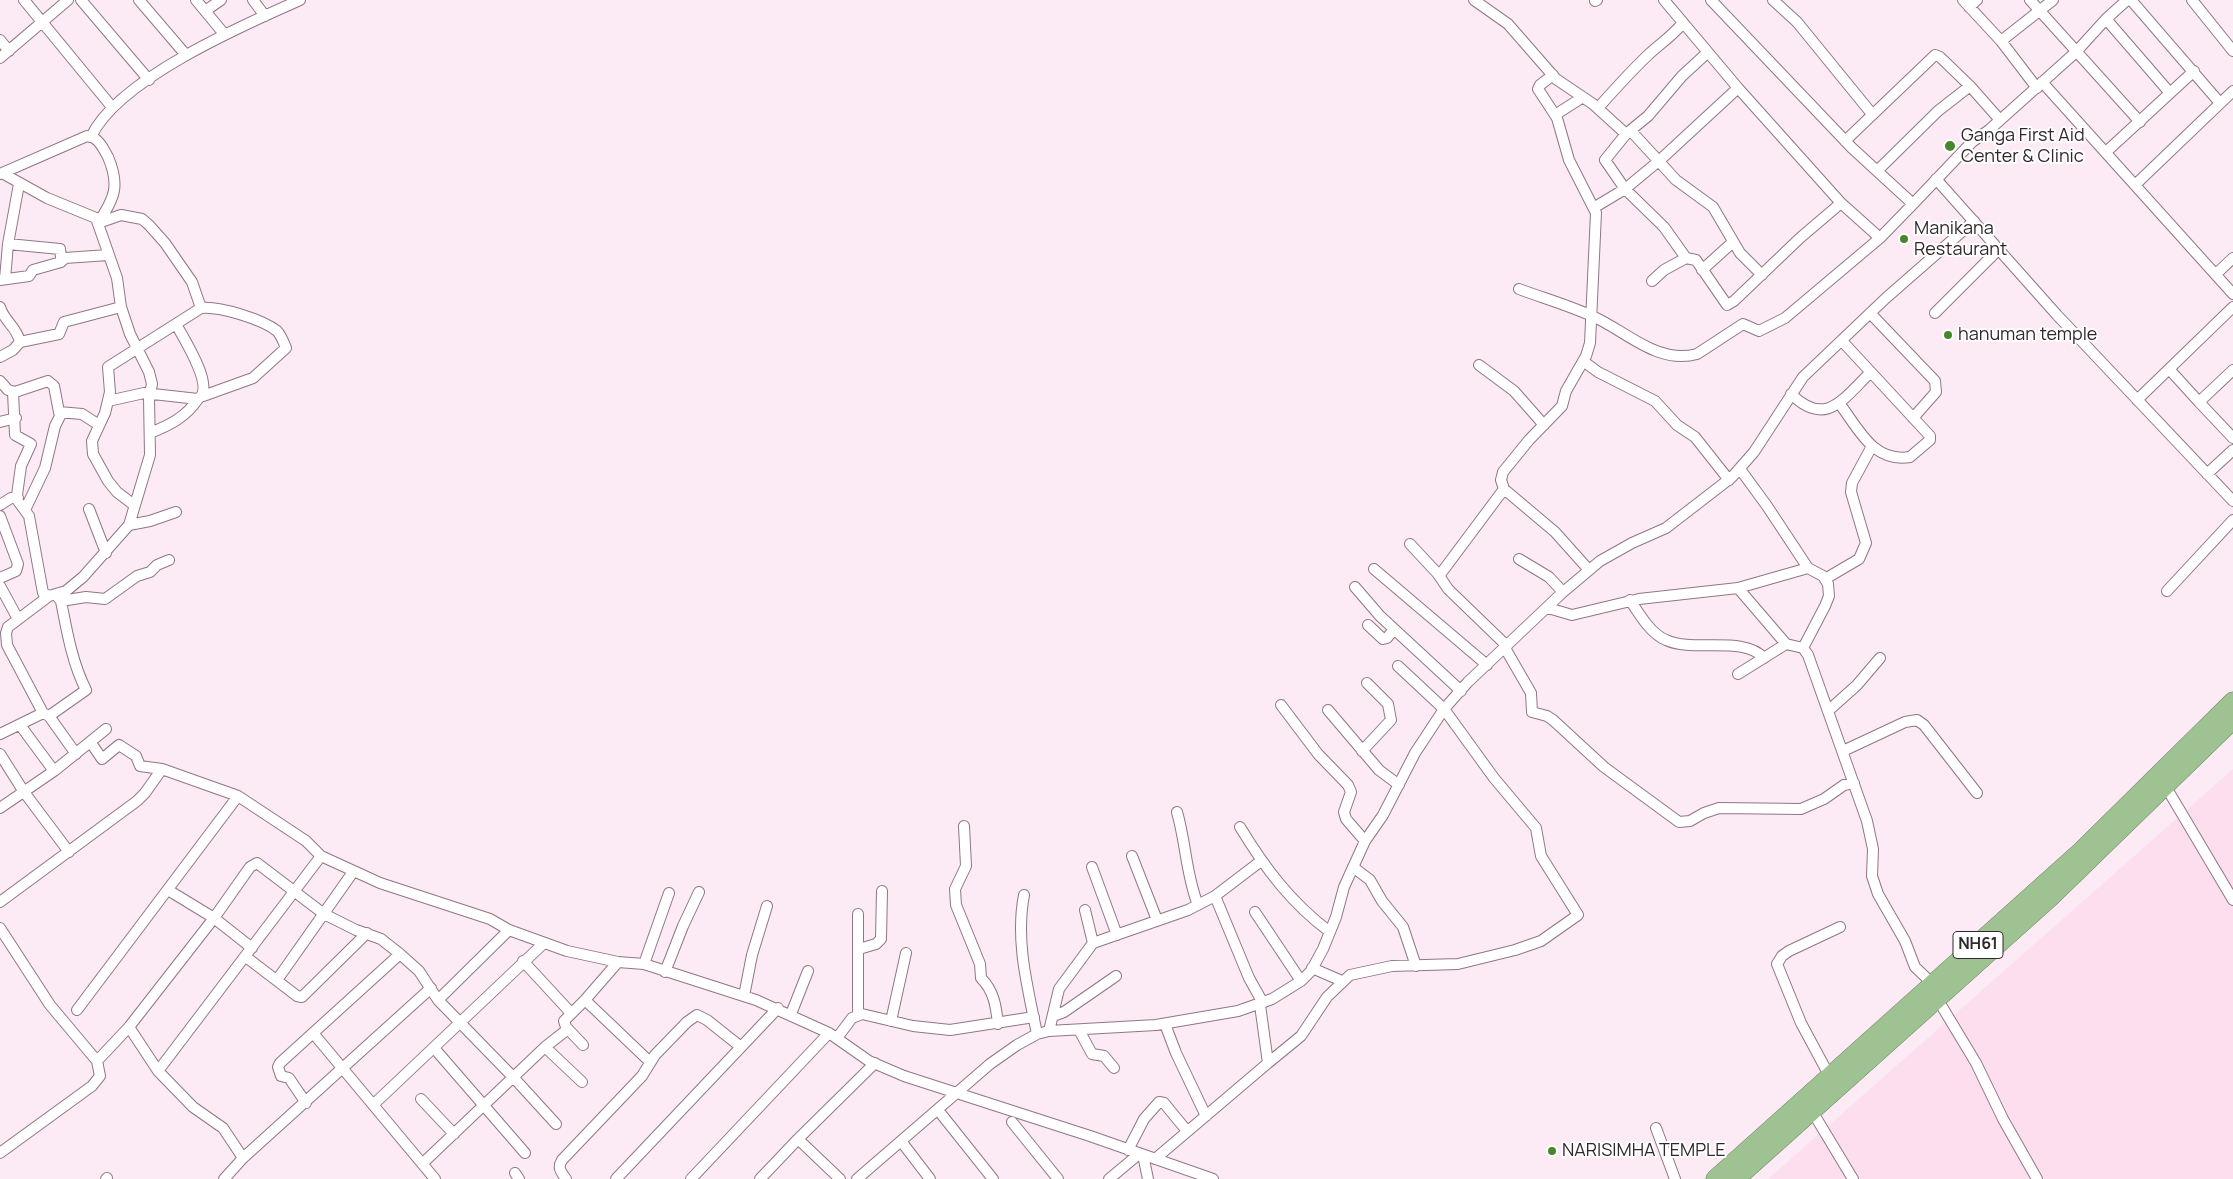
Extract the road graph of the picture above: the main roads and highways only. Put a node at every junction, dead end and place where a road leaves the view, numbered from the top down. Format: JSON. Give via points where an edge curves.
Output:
{"nodes":[{"id":1,"x":2233,"y":701,"type":"edge"},
{"id":2,"x":2233,"y":720,"type":"edge"},
{"id":3,"x":1938,"y":993,"type":"junction"},
{"id":4,"x":1715,"y":1179,"type":"edge"},
{"id":5,"x":1736,"y":1179,"type":"edge"}],
"edges":[{"from":1,"to":3,"type":"highway","number":"NH61"},
{"from":2,"to":3,"type":"highway","number":"NH61","via":[[2050,898]]},
{"from":3,"to":4,"type":"highway","number":"NH61","via":[[1830,1077]]},
{"from":3,"to":5,"type":"highway","number":"NH61"}]}
